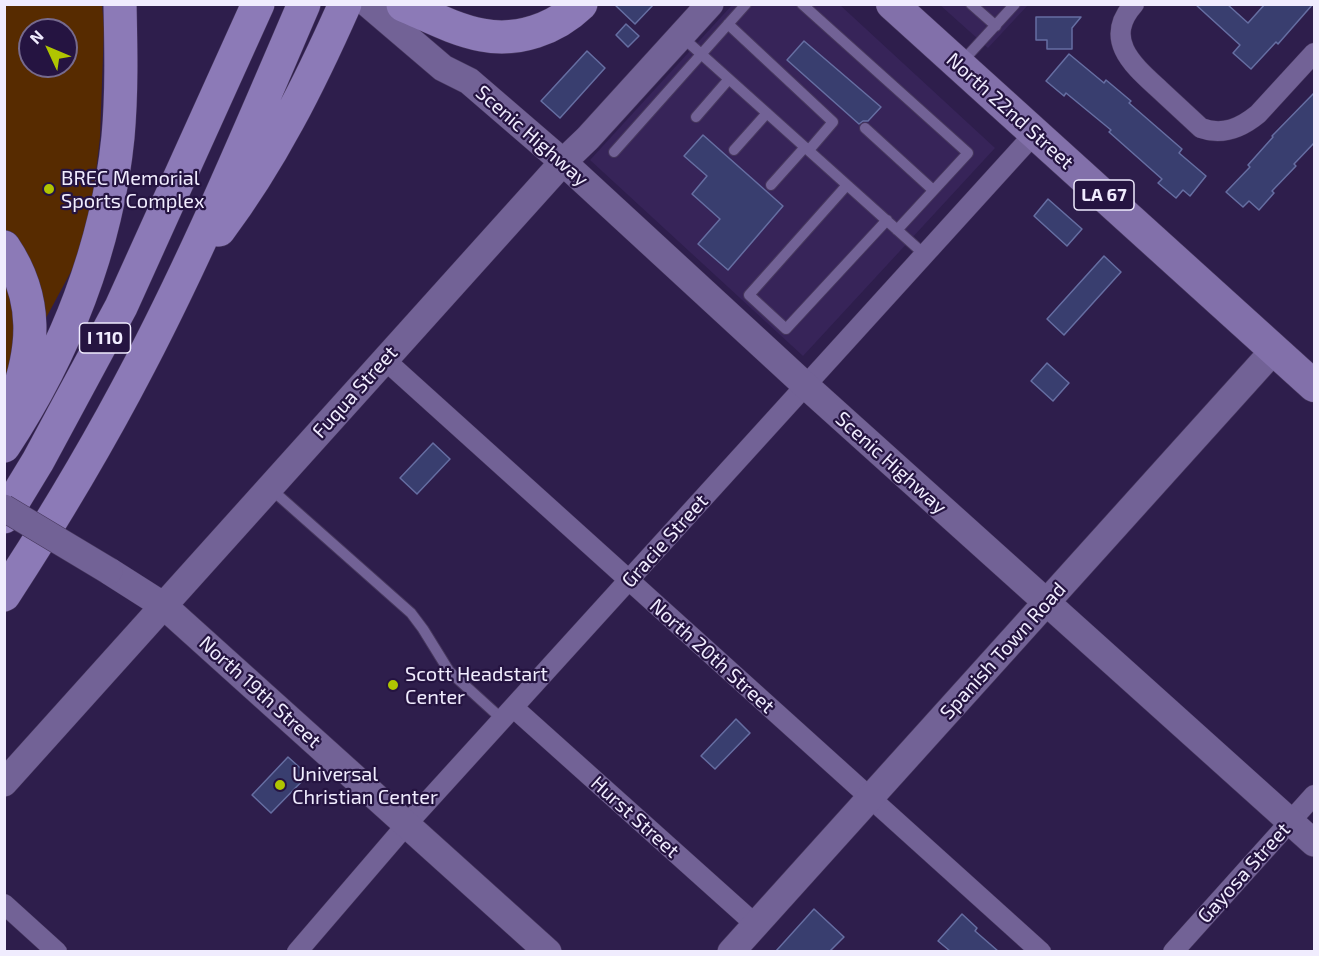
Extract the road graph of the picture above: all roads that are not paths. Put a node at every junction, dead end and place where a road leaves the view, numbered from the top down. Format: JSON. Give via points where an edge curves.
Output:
{"nodes":[{"id":1,"x":120,"y":4,"type":"edge"},
{"id":2,"x":238,"y":4,"type":"edge"},
{"id":3,"x":258,"y":4,"type":"edge"},
{"id":4,"x":304,"y":4,"type":"edge"},
{"id":5,"x":345,"y":4,"type":"edge"},
{"id":6,"x":368,"y":4,"type":"edge"},
{"id":7,"x":581,"y":4,"type":"edge"},
{"id":8,"x":746,"y":4,"type":"edge"},
{"id":9,"x":802,"y":4,"type":"edge"},
{"id":10,"x":892,"y":4,"type":"edge"},
{"id":11,"x":971,"y":4,"type":"edge"},
{"id":12,"x":1015,"y":4,"type":"edge"},
{"id":13,"x":1134,"y":4,"type":"edge"},
{"id":14,"x":401,"y":13,"type":"edge"},
{"id":15,"x":719,"y":14,"type":"edge"},
{"id":16,"x":996,"y":26,"type":"junction"},
{"id":17,"x":691,"y":45,"type":"junction"},
{"id":18,"x":1314,"y":53,"type":"edge"},
{"id":19,"x":959,"y":65,"type":"junction"},
{"id":20,"x":729,"y":79,"type":"junction"},
{"id":21,"x":767,"y":113,"type":"junction"},
{"id":22,"x":696,"y":117,"type":"dead end"},
{"id":23,"x":865,"y":128,"type":"dead end"},
{"id":24,"x":1035,"y":132,"type":"junction"},
{"id":25,"x":807,"y":149,"type":"junction"},
{"id":26,"x":734,"y":150,"type":"dead end"},
{"id":27,"x":191,"y":152,"type":"junction"},
{"id":28,"x":614,"y":152,"type":"dead end"},
{"id":29,"x":563,"y":162,"type":"junction"},
{"id":30,"x":771,"y":184,"type":"dead end"},
{"id":31,"x":847,"y":185,"type":"junction"},
{"id":32,"x":933,"y":190,"type":"junction"},
{"id":33,"x":887,"y":220,"type":"junction"},
{"id":34,"x":897,"y":230,"type":"junction"},
{"id":35,"x":4,"y":248,"type":"edge"},
{"id":36,"x":924,"y":254,"type":"junction"},
{"id":37,"x":182,"y":279,"type":"junction"},
{"id":38,"x":1274,"y":350,"type":"junction"},
{"id":39,"x":384,"y":359,"type":"junction"},
{"id":40,"x":805,"y":385,"type":"junction"},
{"id":41,"x":1314,"y":386,"type":"edge"},
{"id":42,"x":4,"y":425,"type":"edge"},
{"id":43,"x":4,"y":446,"type":"edge"},
{"id":44,"x":270,"y":487,"type":"junction"},
{"id":45,"x":4,"y":508,"type":"edge"},
{"id":46,"x":4,"y":517,"type":"edge"},
{"id":47,"x":629,"y":580,"type":"junction"},
{"id":48,"x":4,"y":595,"type":"edge"},
{"id":49,"x":1047,"y":603,"type":"junction"},
{"id":50,"x":164,"y":606,"type":"junction"},
{"id":51,"x":508,"y":714,"type":"junction"},
{"id":52,"x":4,"y":783,"type":"edge"},
{"id":53,"x":1314,"y":795,"type":"edge"},
{"id":54,"x":870,"y":798,"type":"junction"},
{"id":55,"x":1291,"y":821,"type":"junction"},
{"id":56,"x":407,"y":824,"type":"junction"},
{"id":57,"x":1314,"y":843,"type":"edge"},
{"id":58,"x":7,"y":912,"type":"edge"},
{"id":59,"x":756,"y":925,"type":"junction"},
{"id":60,"x":57,"y":951,"type":"edge"},
{"id":61,"x":297,"y":951,"type":"edge"},
{"id":62,"x":548,"y":951,"type":"edge"},
{"id":63,"x":731,"y":951,"type":"edge"},
{"id":64,"x":1041,"y":951,"type":"edge"},
{"id":65,"x":1173,"y":951,"type":"edge"}],
"edges":[{"from":1,"to":43,"type":"highway","via":[[118,138],[100,234],[71,324]]},
{"from":2,"to":27,"type":"highway"},
{"from":3,"to":27,"type":"highway","number":"I 110"},
{"from":4,"to":37,"type":"highway","number":"I 110"},
{"from":5,"to":37,"type":"highway","via":[[258,175]]},
{"from":6,"to":14,"type":"street","name":"Scenic Highway"},
{"from":7,"to":14,"type":"highway","via":[[548,27],[497,36]]},
{"from":8,"to":15,"type":"lane"},
{"from":9,"to":32,"type":"lane","via":[[968,153]]},
{"from":10,"to":19,"type":"main road","name":"North 22nd Street","number":"LA 67"},
{"from":11,"to":16,"type":"lane"},
{"from":12,"to":16,"type":"lane"},
{"from":13,"to":18,"type":"street","via":[[1121,30],[1131,63],[1201,128],[1213,132],[1228,131],[1249,122]]},
{"from":14,"to":29,"type":"street","name":"Scenic Highway","via":[[454,54],[469,81]]},
{"from":15,"to":17,"type":"street","name":"Fuqua Street"},
{"from":15,"to":25,"type":"lane","via":[[833,122]]},
{"from":16,"to":19,"type":"lane"},
{"from":17,"to":20,"type":"lane"},
{"from":17,"to":28,"type":"lane"},
{"from":17,"to":29,"type":"street","name":"Fuqua Street"},
{"from":19,"to":24,"type":"main road","name":"North 22nd Street","number":"LA 67"},
{"from":20,"to":21,"type":"lane"},
{"from":20,"to":22,"type":"lane"},
{"from":21,"to":25,"type":"lane"},
{"from":21,"to":26,"type":"lane"},
{"from":23,"to":32,"type":"lane"},
{"from":24,"to":36,"type":"street","name":"Gracie Street"},
{"from":24,"to":38,"type":"main road","name":"North 22nd Street","number":"LA 67"},
{"from":25,"to":30,"type":"lane"},
{"from":25,"to":31,"type":"lane"},
{"from":27,"to":46,"type":"highway","number":"I 110","via":[[116,317],[44,452]]},
{"from":29,"to":39,"type":"street","name":"Fuqua Street"},
{"from":29,"to":40,"type":"street","name":"Scenic Highway"},
{"from":31,"to":33,"type":"lane"},
{"from":31,"to":33,"type":"lane","via":[[749,295],[786,329]]},
{"from":32,"to":34,"type":"lane"},
{"from":33,"to":34,"type":"lane"},
{"from":34,"to":36,"type":"lane"},
{"from":35,"to":42,"type":"highway","via":[[25,287],[31,327],[24,373]]},
{"from":36,"to":40,"type":"street","name":"Gracie Street"},
{"from":37,"to":48,"type":"highway","number":"I 110","via":[[92,452]]},
{"from":38,"to":41,"type":"main road","name":"North 22nd Street","number":"LA 67"},
{"from":38,"to":49,"type":"street","name":"Spanish Town Road"},
{"from":39,"to":44,"type":"street","name":"Fuqua Street"},
{"from":39,"to":47,"type":"street","name":"North 20th Street"},
{"from":40,"to":47,"type":"street","name":"Gracie Street"},
{"from":40,"to":49,"type":"street","name":"Scenic Highway"},
{"from":44,"to":50,"type":"street","name":"Fuqua Street"},
{"from":44,"to":51,"type":"lane","via":[[411,613],[449,671]]},
{"from":45,"to":50,"type":"street","name":"North 19th Street","bridge":true},
{"from":47,"to":51,"type":"street","name":"Gracie Street"},
{"from":47,"to":54,"type":"street","name":"North 20th Street"},
{"from":49,"to":54,"type":"street","name":"Spanish Town Road"},
{"from":49,"to":55,"type":"street","name":"Scenic Highway"},
{"from":50,"to":52,"type":"street","name":"Fuqua Street"},
{"from":50,"to":56,"type":"street","name":"North 19th Street"},
{"from":51,"to":56,"type":"street","name":"Gracie Street"},
{"from":51,"to":59,"type":"street","name":"Hurst Street"},
{"from":53,"to":55,"type":"street","name":"Gayosa Street"},
{"from":54,"to":59,"type":"street","name":"Spanish Town Road"},
{"from":54,"to":64,"type":"street","name":"North 20th Street"},
{"from":55,"to":57,"type":"street","name":"Scenic Highway"},
{"from":55,"to":65,"type":"street","name":"Gayosa Street"},
{"from":56,"to":61,"type":"street","name":"Gracie Street"},
{"from":56,"to":62,"type":"street","name":"North 19th Street"},
{"from":58,"to":60,"type":"street"},
{"from":59,"to":63,"type":"street","name":"Spanish Town Road"}]}
